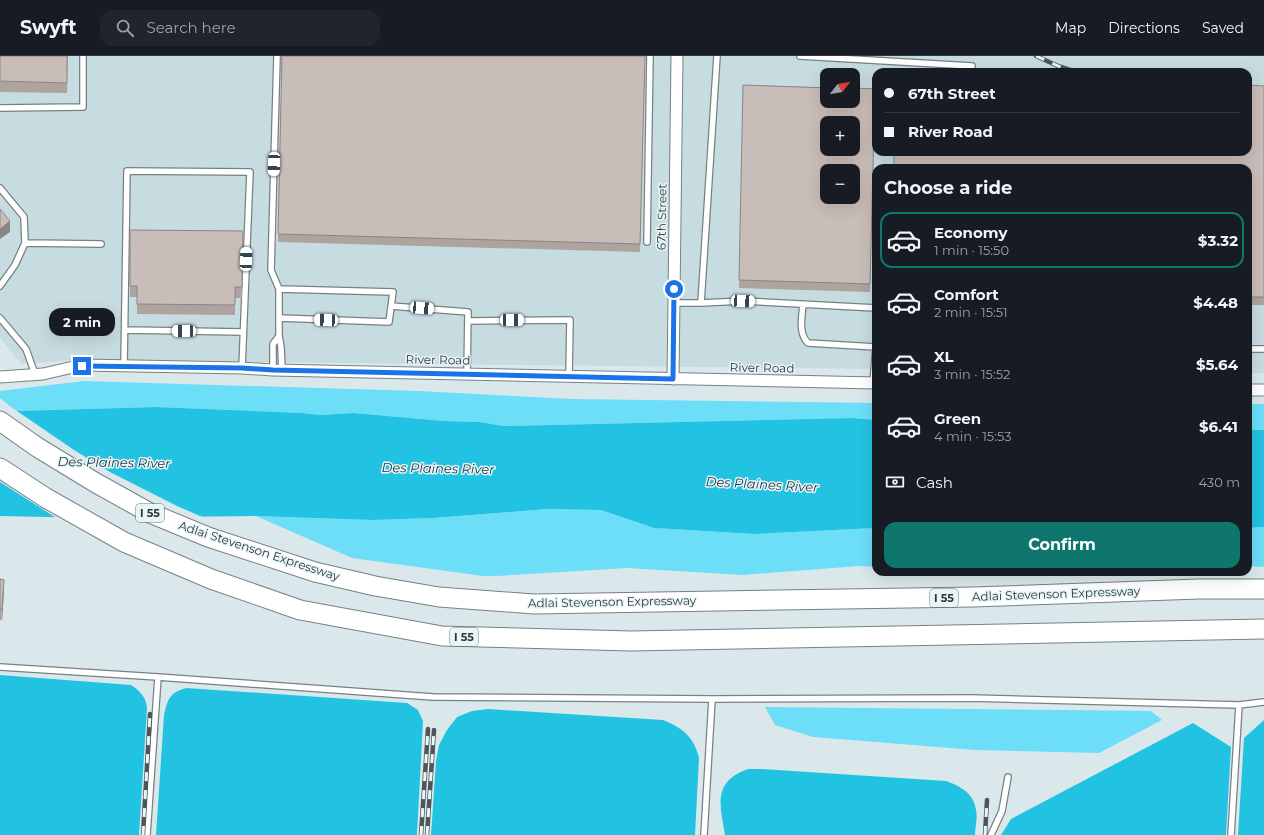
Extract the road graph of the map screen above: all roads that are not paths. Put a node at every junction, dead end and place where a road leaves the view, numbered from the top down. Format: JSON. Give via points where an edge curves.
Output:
{"nodes":[{"id":1,"x":83,"y":56,"type":"edge"},
{"id":2,"x":277,"y":56,"type":"edge"},
{"id":3,"x":650,"y":56,"type":"edge"},
{"id":4,"x":677,"y":56,"type":"edge"},
{"id":5,"x":717,"y":56,"type":"edge"},
{"id":6,"x":800,"y":56,"type":"edge"},
{"id":7,"x":972,"y":66,"type":"dead end"},
{"id":8,"x":0,"y":108,"type":"edge"},
{"id":9,"x":0,"y":188,"type":"edge"},
{"id":10,"x":647,"y":242,"type":"dead end"},
{"id":11,"x":25,"y":244,"type":"junction"},
{"id":12,"x":101,"y":244,"type":"dead end"},
{"id":13,"x":0,"y":286,"type":"edge"},
{"id":14,"x":279,"y":289,"type":"junction"},
{"id":15,"x":674,"y":303,"type":"junction"},
{"id":16,"x":701,"y":303,"type":"junction"},
{"id":17,"x":803,"y":304,"type":"junction"},
{"id":18,"x":391,"y":306,"type":"junction"},
{"id":19,"x":872,"y":308,"type":"edge"},
{"id":20,"x":0,"y":318,"type":"edge"},
{"id":21,"x":279,"y":318,"type":"junction"},
{"id":22,"x":468,"y":321,"type":"junction"},
{"id":23,"x":125,"y":330,"type":"junction"},
{"id":24,"x":243,"y":332,"type":"junction"},
{"id":25,"x":279,"y":336,"type":"junction"},
{"id":26,"x":872,"y":346,"type":"edge"},
{"id":27,"x":1252,"y":349,"type":"edge"},
{"id":28,"x":1264,"y":349,"type":"edge"},
{"id":29,"x":124,"y":366,"type":"junction"},
{"id":30,"x":242,"y":368,"type":"junction"},
{"id":31,"x":278,"y":370,"type":"junction"},
{"id":32,"x":35,"y":374,"type":"junction"},
{"id":33,"x":467,"y":374,"type":"junction"},
{"id":34,"x":569,"y":376,"type":"junction"},
{"id":35,"x":0,"y":377,"type":"edge"},
{"id":36,"x":673,"y":379,"type":"junction"},
{"id":37,"x":872,"y":383,"type":"edge"},
{"id":38,"x":1252,"y":390,"type":"edge"},
{"id":39,"x":1264,"y":390,"type":"edge"},
{"id":40,"x":0,"y":421,"type":"edge"},
{"id":41,"x":0,"y":468,"type":"edge"},
{"id":42,"x":1264,"y":588,"type":"edge"},
{"id":43,"x":1264,"y":629,"type":"edge"},
{"id":44,"x":0,"y":667,"type":"edge"},
{"id":45,"x":158,"y":677,"type":"junction"},
{"id":46,"x":712,"y":698,"type":"junction"},
{"id":47,"x":1264,"y":702,"type":"edge"},
{"id":48,"x":1240,"y":705,"type":"junction"},
{"id":49,"x":1008,"y":777,"type":"dead end"},
{"id":50,"x":147,"y":835,"type":"edge"},
{"id":51,"x":704,"y":835,"type":"edge"},
{"id":52,"x":991,"y":835,"type":"edge"},
{"id":53,"x":1231,"y":835,"type":"edge"}],
"edges":[{"from":1,"to":8,"type":"lane","via":[[83,107]]},
{"from":2,"to":14,"type":"lane","via":[[271,270]]},
{"from":3,"to":10,"type":"lane"},
{"from":4,"to":15,"type":"street","name":"67th Street"},
{"from":5,"to":16,"type":"lane"},
{"from":6,"to":7,"type":"lane"},
{"from":9,"to":11,"type":"lane","via":[[24,217]]},
{"from":11,"to":12,"type":"lane"},
{"from":11,"to":13,"type":"lane","via":[[15,265]]},
{"from":14,"to":18,"type":"lane","via":[[393,292]]},
{"from":14,"to":21,"type":"lane"},
{"from":15,"to":16,"type":"lane"},
{"from":15,"to":36,"type":"street","name":"67th Street"},
{"from":16,"to":17,"type":"lane","via":[[743,301]]},
{"from":17,"to":19,"type":"lane"},
{"from":17,"to":26,"type":"lane","via":[[802,333],[808,343]]},
{"from":18,"to":21,"type":"lane","via":[[389,322]]},
{"from":18,"to":22,"type":"lane","via":[[468,312]]},
{"from":20,"to":32,"type":"lane","via":[[26,349]]},
{"from":21,"to":25,"type":"lane"},
{"from":22,"to":33,"type":"lane"},
{"from":22,"to":34,"type":"lane","via":[[570,320]]},
{"from":23,"to":24,"type":"lane"},
{"from":23,"to":24,"type":"lane","via":[[127,171],[250,172]]},
{"from":23,"to":29,"type":"lane"},
{"from":24,"to":30,"type":"lane"},
{"from":25,"to":31,"type":"lane","via":[[281,347]]},
{"from":25,"to":31,"type":"lane","via":[[274,344]]},
{"from":27,"to":28,"type":"lane"},
{"from":29,"to":30,"type":"street","name":"River Road"},
{"from":29,"to":32,"type":"street","name":"River Road","via":[[82,366]]},
{"from":30,"to":31,"type":"street","name":"River Road"},
{"from":31,"to":33,"type":"street","name":"River Road"},
{"from":32,"to":35,"type":"street","name":"River Road"},
{"from":33,"to":34,"type":"street","name":"River Road"},
{"from":34,"to":36,"type":"street","name":"River Road"},
{"from":36,"to":37,"type":"street","name":"River Road"},
{"from":38,"to":39,"type":"street"},
{"from":40,"to":42,"type":"highway","name":"Adlai Stevenson Expressway","number":"I 55","via":[[96,483],[150,513],[208,537],[315,572],[439,597],[534,604],[973,597]]},
{"from":41,"to":43,"type":"highway","number":"I 55","via":[[46,498],[124,542],[211,579],[300,610],[442,636],[631,641]]},
{"from":44,"to":45,"type":"lane"},
{"from":45,"to":46,"type":"lane","via":[[433,697]]},
{"from":45,"to":50,"type":"lane"},
{"from":46,"to":48,"type":"lane","via":[[971,698]]},
{"from":46,"to":51,"type":"lane"},
{"from":47,"to":48,"type":"lane"},
{"from":48,"to":53,"type":"lane"},
{"from":49,"to":52,"type":"lane","via":[[1002,811]]}]}
